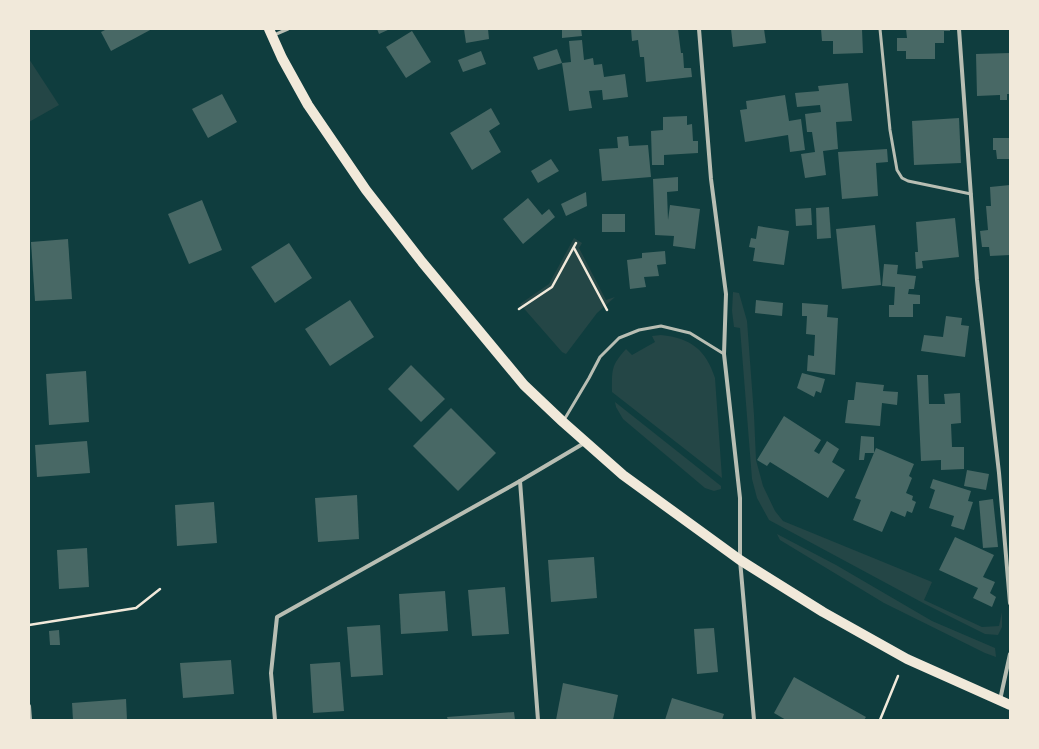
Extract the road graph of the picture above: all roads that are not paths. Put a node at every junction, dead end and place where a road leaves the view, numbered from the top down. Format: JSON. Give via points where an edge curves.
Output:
{"nodes":[{"id":1,"x":288,"y":29,"type":"edge"},
{"id":2,"x":699,"y":29,"type":"edge"},
{"id":3,"x":880,"y":29,"type":"edge"},
{"id":4,"x":959,"y":29,"type":"edge"},
{"id":5,"x":271,"y":32,"type":"edge"},
{"id":6,"x":971,"y":194,"type":"junction"},
{"id":7,"x":724,"y":354,"type":"junction"},
{"id":8,"x":563,"y":422,"type":"junction"},
{"id":9,"x":586,"y":442,"type":"junction"},
{"id":10,"x":520,"y":480,"type":"junction"},
{"id":11,"x":740,"y":560,"type":"junction"},
{"id":12,"x":1010,"y":603,"type":"edge"},
{"id":13,"x":1010,"y":654,"type":"edge"},
{"id":14,"x":1000,"y":701,"type":"junction"},
{"id":15,"x":1010,"y":705,"type":"edge"},
{"id":16,"x":29,"y":706,"type":"edge"},
{"id":17,"x":30,"y":720,"type":"edge"},
{"id":18,"x":275,"y":720,"type":"edge"},
{"id":19,"x":538,"y":720,"type":"edge"},
{"id":20,"x":754,"y":720,"type":"edge"}],
"edges":[{"from":1,"to":5,"type":"lane"},
{"from":2,"to":7,"type":"street","via":[[711,179],[726,294]]},
{"from":3,"to":6,"type":"lane","via":[[890,130],[897,170],[902,178],[908,181]]},
{"from":4,"to":6,"type":"street"},
{"from":5,"to":8,"type":"main road","via":[[308,105],[366,190],[524,385]]},
{"from":6,"to":12,"type":"street","via":[[977,280],[999,473]]},
{"from":7,"to":8,"type":"lane","via":[[690,333],[661,326],[639,330],[619,338],[600,357]]},
{"from":7,"to":11,"type":"street","via":[[740,498]]},
{"from":8,"to":9,"type":"main road"},
{"from":9,"to":10,"type":"street"},
{"from":9,"to":11,"type":"main road","via":[[623,475]]},
{"from":10,"to":18,"type":"street","via":[[277,618],[271,673]]},
{"from":10,"to":19,"type":"street"},
{"from":11,"to":14,"type":"main road","via":[[823,612],[907,659]]},
{"from":11,"to":20,"type":"street"},
{"from":13,"to":14,"type":"street"},
{"from":14,"to":15,"type":"main road"},
{"from":16,"to":17,"type":"street"}]}
